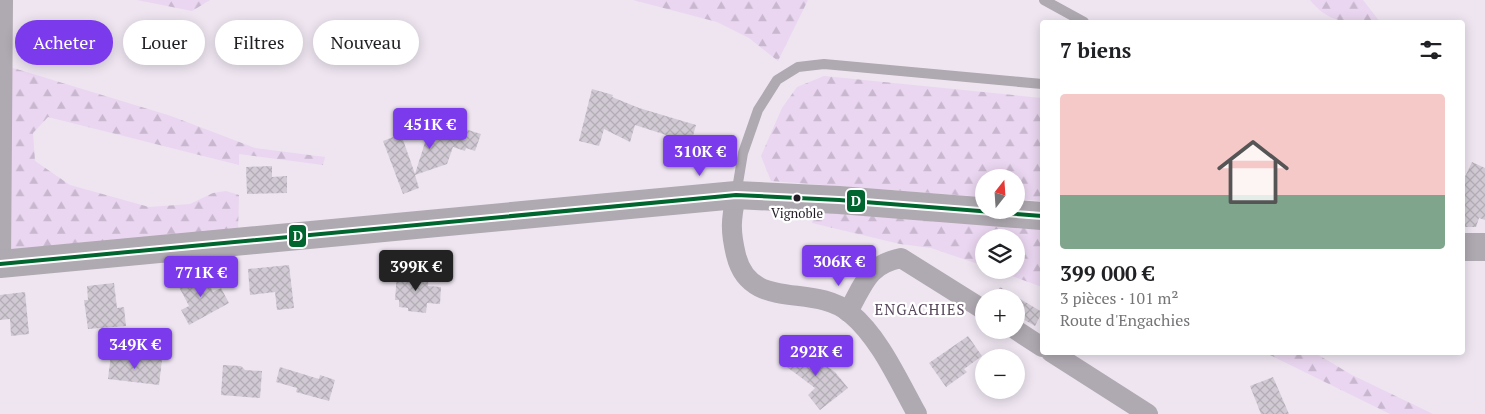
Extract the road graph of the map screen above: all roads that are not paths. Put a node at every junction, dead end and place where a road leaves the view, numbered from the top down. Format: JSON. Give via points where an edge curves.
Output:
{"nodes":[{"id":1,"x":4,"y":0,"type":"edge"},
{"id":2,"x":1044,"y":0,"type":"edge"},
{"id":3,"x":1080,"y":20,"type":"edge"},
{"id":4,"x":1040,"y":84,"type":"edge"},
{"id":5,"x":736,"y":195,"type":"junction"},
{"id":6,"x":1040,"y":216,"type":"edge"},
{"id":7,"x":1465,"y":247,"type":"edge"},
{"id":8,"x":1485,"y":247,"type":"edge"},
{"id":9,"x":1,"y":264,"type":"edge"},
{"id":10,"x":975,"y":304,"type":"edge"},
{"id":11,"x":848,"y":312,"type":"junction"},
{"id":12,"x":1025,"y":336,"type":"edge"},
{"id":13,"x":1040,"y":346,"type":"edge"},
{"id":14,"x":1056,"y":355,"type":"edge"},
{"id":15,"x":917,"y":414,"type":"edge"},
{"id":16,"x":1148,"y":414,"type":"edge"}],
"edges":[{"from":1,"to":9,"type":"street"},
{"from":2,"to":3,"type":"lane"},
{"from":4,"to":5,"type":"lane","via":[[824,64],[798,67],[777,80],[758,110],[743,153]]},
{"from":5,"to":6,"type":"street"},
{"from":5,"to":9,"type":"street"},
{"from":5,"to":11,"type":"street","via":[[730,221],[734,245],[739,266],[754,286],[828,301]]},
{"from":7,"to":8,"type":"street"},
{"from":10,"to":11,"type":"street","via":[[901,258],[877,266]]},
{"from":11,"to":15,"type":"street","via":[[867,330]]},
{"from":12,"to":13,"type":"street"},
{"from":14,"to":16,"type":"street"}]}
